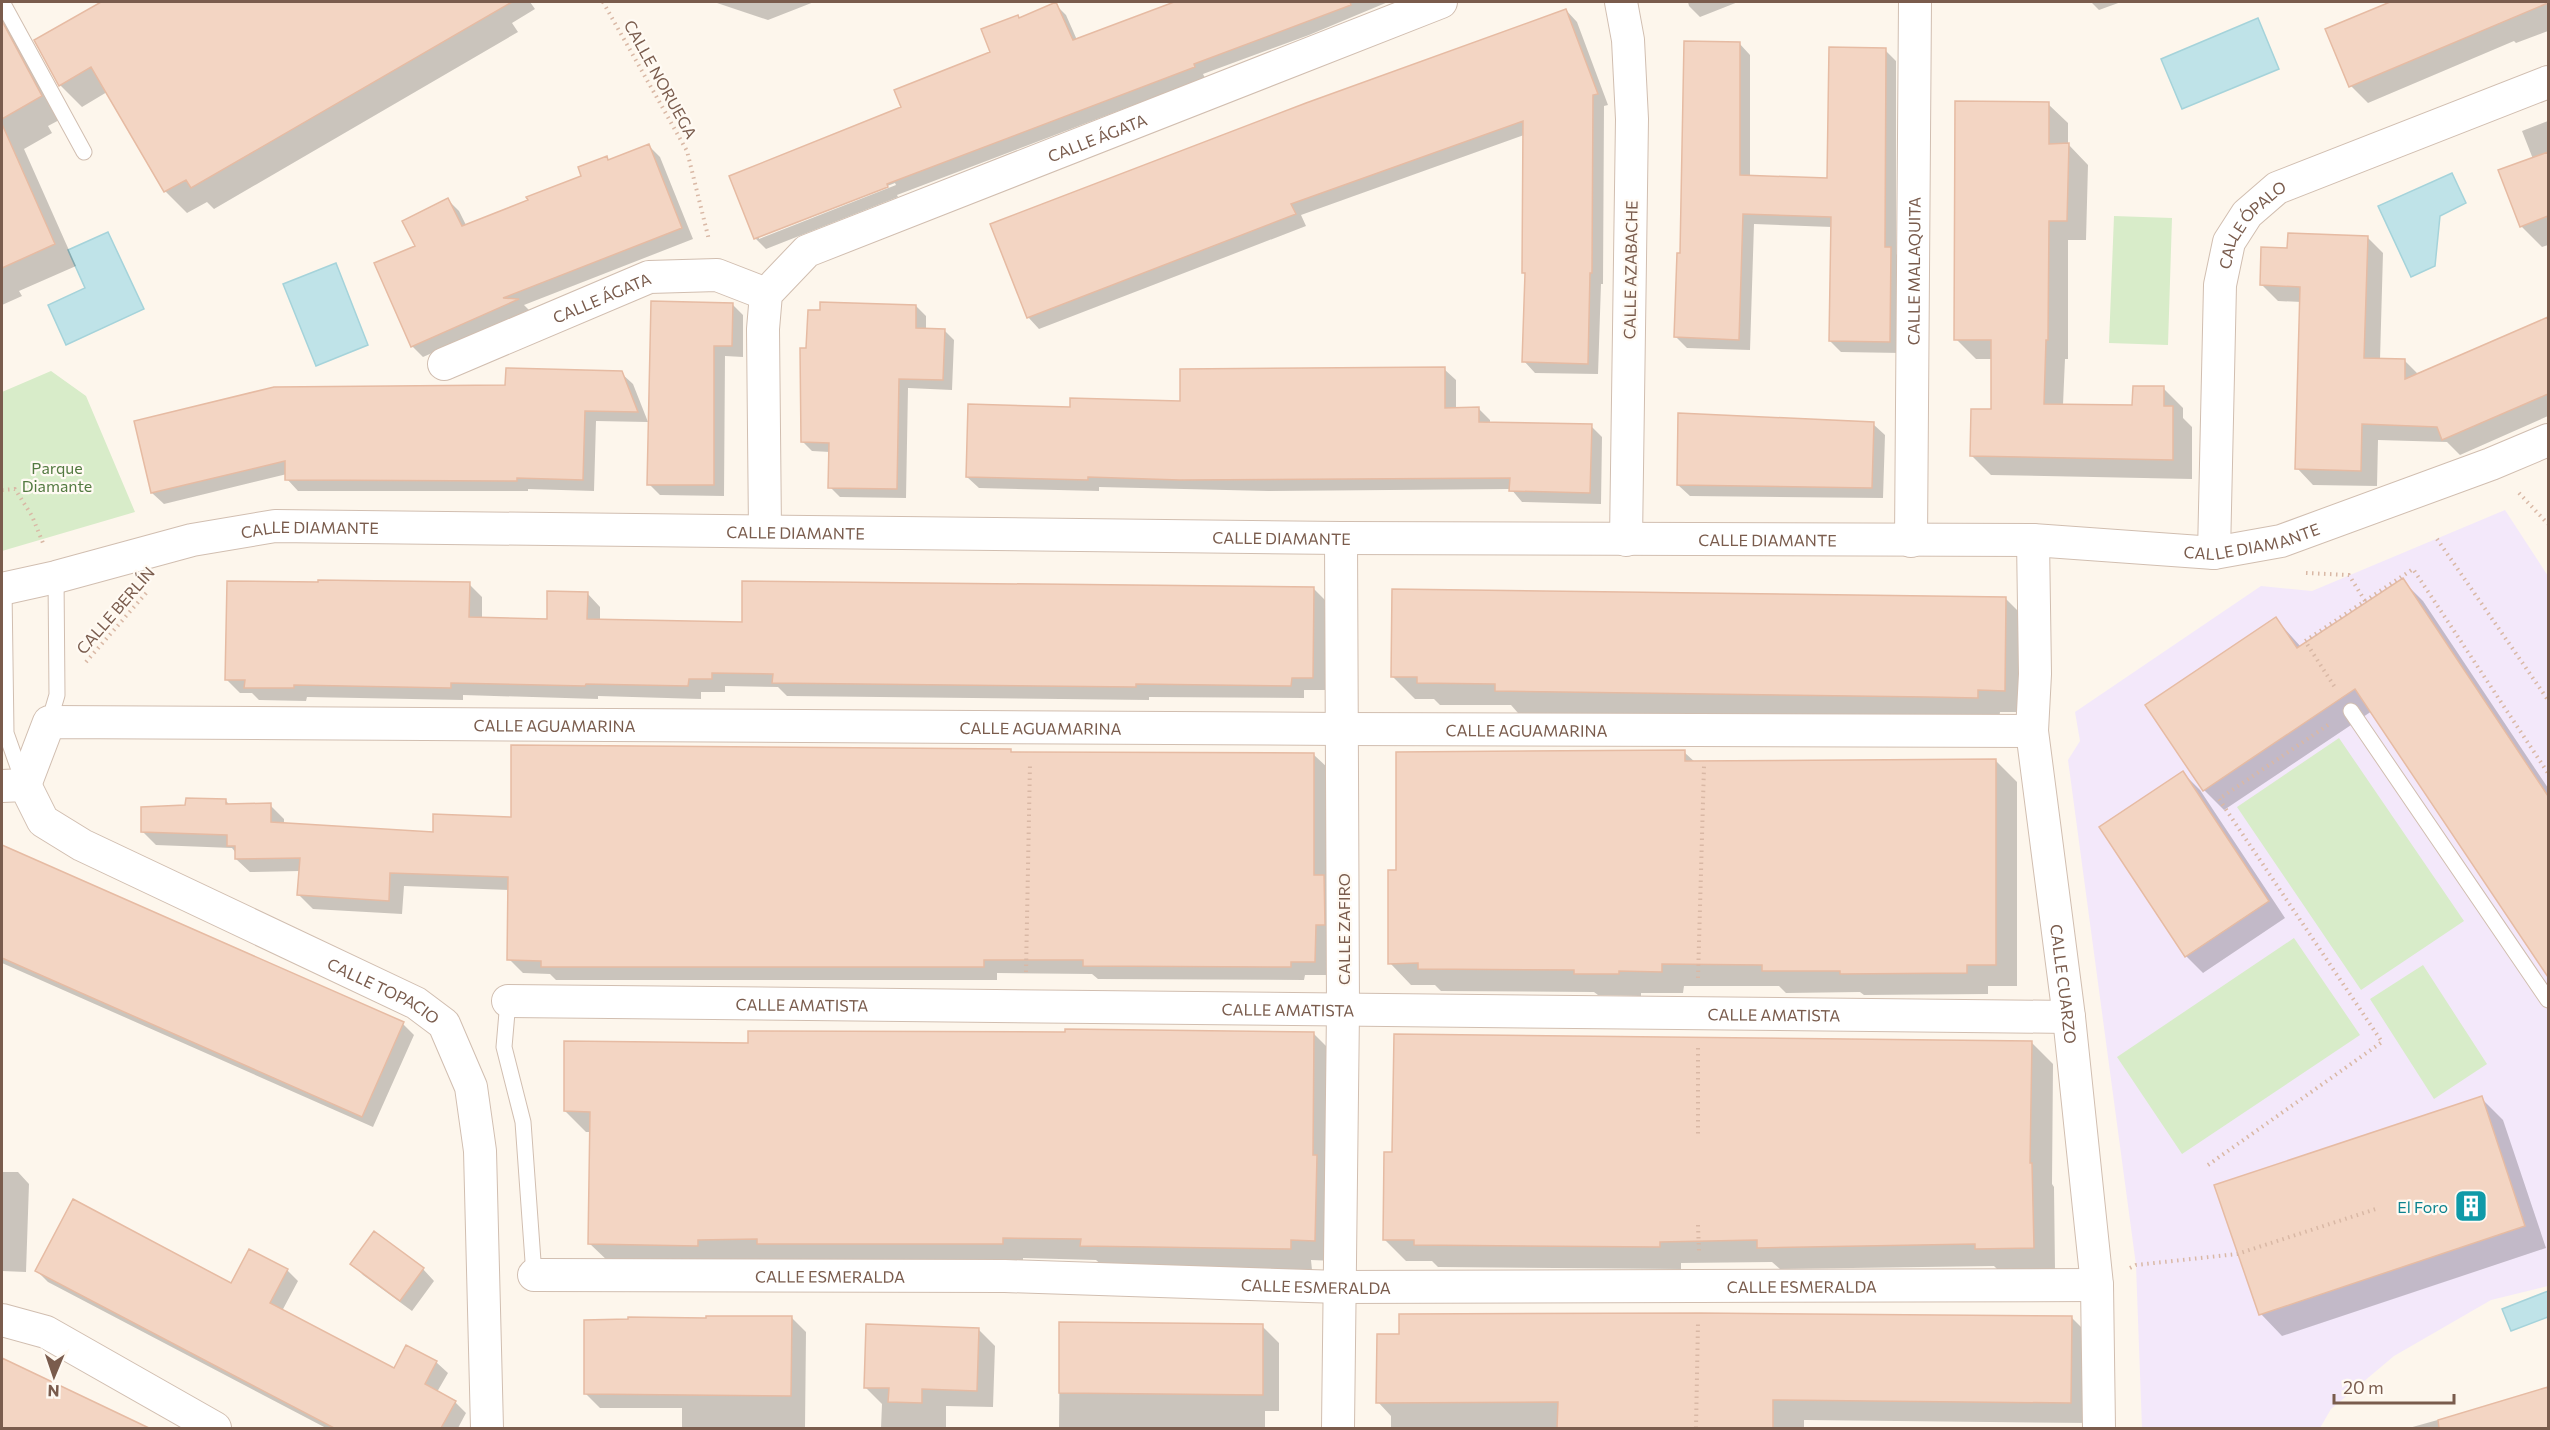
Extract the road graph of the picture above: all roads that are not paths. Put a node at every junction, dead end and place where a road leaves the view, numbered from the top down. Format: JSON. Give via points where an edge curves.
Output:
{"nodes":[{"id":1,"x":2,"y":2,"type":"edge"},
{"id":2,"x":1441,"y":2,"type":"edge"},
{"id":3,"x":1621,"y":2,"type":"edge"},
{"id":4,"x":1915,"y":2,"type":"edge"},
{"id":5,"x":2548,"y":82,"type":"edge"},
{"id":6,"x":84,"y":152,"type":"dead end"},
{"id":7,"x":766,"y":294,"type":"junction"},
{"id":8,"x":444,"y":364,"type":"dead end"},
{"id":9,"x":2548,"y":440,"type":"edge"},
{"id":10,"x":765,"y":531,"type":"junction"},
{"id":11,"x":1341,"y":538,"type":"junction"},
{"id":12,"x":1626,"y":540,"type":"junction"},
{"id":13,"x":2033,"y":540,"type":"junction"},
{"id":14,"x":1911,"y":541,"type":"junction"},
{"id":15,"x":2214,"y":553,"type":"junction"},
{"id":16,"x":57,"y":577,"type":"junction"},
{"id":17,"x":3,"y":589,"type":"edge"},
{"id":18,"x":53,"y":708,"type":"junction"},
{"id":19,"x":2350,"y":711,"type":"road end"},
{"id":20,"x":1342,"y":729,"type":"junction"},
{"id":21,"x":2032,"y":731,"type":"junction"},
{"id":22,"x":13,"y":785,"type":"edge"},
{"id":23,"x":2548,"y":1000,"type":"edge"},
{"id":24,"x":508,"y":1001,"type":"joint"},
{"id":25,"x":1343,"y":1010,"type":"junction"},
{"id":26,"x":2069,"y":1017,"type":"junction"},
{"id":27,"x":534,"y":1275,"type":"joint"},
{"id":28,"x":2097,"y":1285,"type":"junction"},
{"id":29,"x":1339,"y":1287,"type":"junction"},
{"id":30,"x":2,"y":1320,"type":"edge"},
{"id":31,"x":215,"y":1428,"type":"edge"},
{"id":32,"x":487,"y":1428,"type":"edge"},
{"id":33,"x":1338,"y":1428,"type":"edge"},
{"id":34,"x":2099,"y":1428,"type":"edge"}],
"edges":[{"from":1,"to":6,"type":"lane"},
{"from":2,"to":7,"type":"street","name":"CALLE ÁGATA","via":[[807,250]]},
{"from":3,"to":12,"type":"street","name":"CALLE AZABACHE","via":[[1628,40],[1632,119]]},
{"from":4,"to":14,"type":"street","name":"CALLE MALAQUITA"},
{"from":5,"to":15,"type":"street","name":"CALLE ÓPALO","via":[[2277,188],[2247,214],[2229,242],[2220,285]]},
{"from":7,"to":8,"type":"street","name":"CALLE ÁGATA","via":[[717,275],[649,277]]},
{"from":7,"to":10,"type":"street"},
{"from":9,"to":15,"type":"street","name":"CALLE DIAMANTE","via":[[2281,541]]},
{"from":10,"to":11,"type":"street","name":"CALLE DIAMANTE"},
{"from":10,"to":16,"type":"street","name":"CALLE DIAMANTE","via":[[275,526],[192,540]]},
{"from":11,"to":12,"type":"street","name":"CALLE DIAMANTE"},
{"from":11,"to":20,"type":"street","name":"CALLE ZAFIRO"},
{"from":12,"to":14,"type":"street","name":"CALLE DIAMANTE"},
{"from":13,"to":14,"type":"street","name":"CALLE DIAMANTE"},
{"from":13,"to":15,"type":"street","name":"CALLE DIAMANTE"},
{"from":13,"to":21,"type":"street","name":"CALLE CUARZO"},
{"from":16,"to":17,"type":"street","name":"CALLE DIAMANTE"},
{"from":16,"to":18,"type":"lane"},
{"from":17,"to":22,"type":"lane","via":[[6,733]]},
{"from":18,"to":20,"type":"street","name":"CALLE AGUAMARINA","via":[[1031,727]]},
{"from":18,"to":22,"type":"street"},
{"from":19,"to":23,"type":"lane"},
{"from":20,"to":21,"type":"street","name":"CALLE AGUAMARINA"},
{"from":20,"to":25,"type":"street","name":"CALLE ZAFIRO"},
{"from":21,"to":26,"type":"street","name":"CALLE CUARZO"},
{"from":22,"to":32,"type":"street","name":"CALLE TOPACIO","via":[[43,821],[82,845],[416,1003],[444,1024],[471,1087],[480,1151]]},
{"from":24,"to":25,"type":"street","name":"CALLE AMATISTA"},
{"from":24,"to":27,"type":"lane","via":[[504,1047],[523,1122]]},
{"from":25,"to":26,"type":"street","name":"CALLE AMATISTA"},
{"from":25,"to":29,"type":"street","name":"CALLE ZAFIRO"},
{"from":26,"to":28,"type":"street","name":"CALLE CUARZO"},
{"from":27,"to":29,"type":"street","name":"CALLE ESMERALDA","via":[[1005,1276]]},
{"from":28,"to":29,"type":"street","name":"CALLE ESMERALDA"},
{"from":28,"to":34,"type":"street","name":"CALLE CUARZO"},
{"from":29,"to":33,"type":"street","name":"CALLE ZAFIRO"},
{"from":30,"to":31,"type":"street","via":[[46,1332]]}]}
